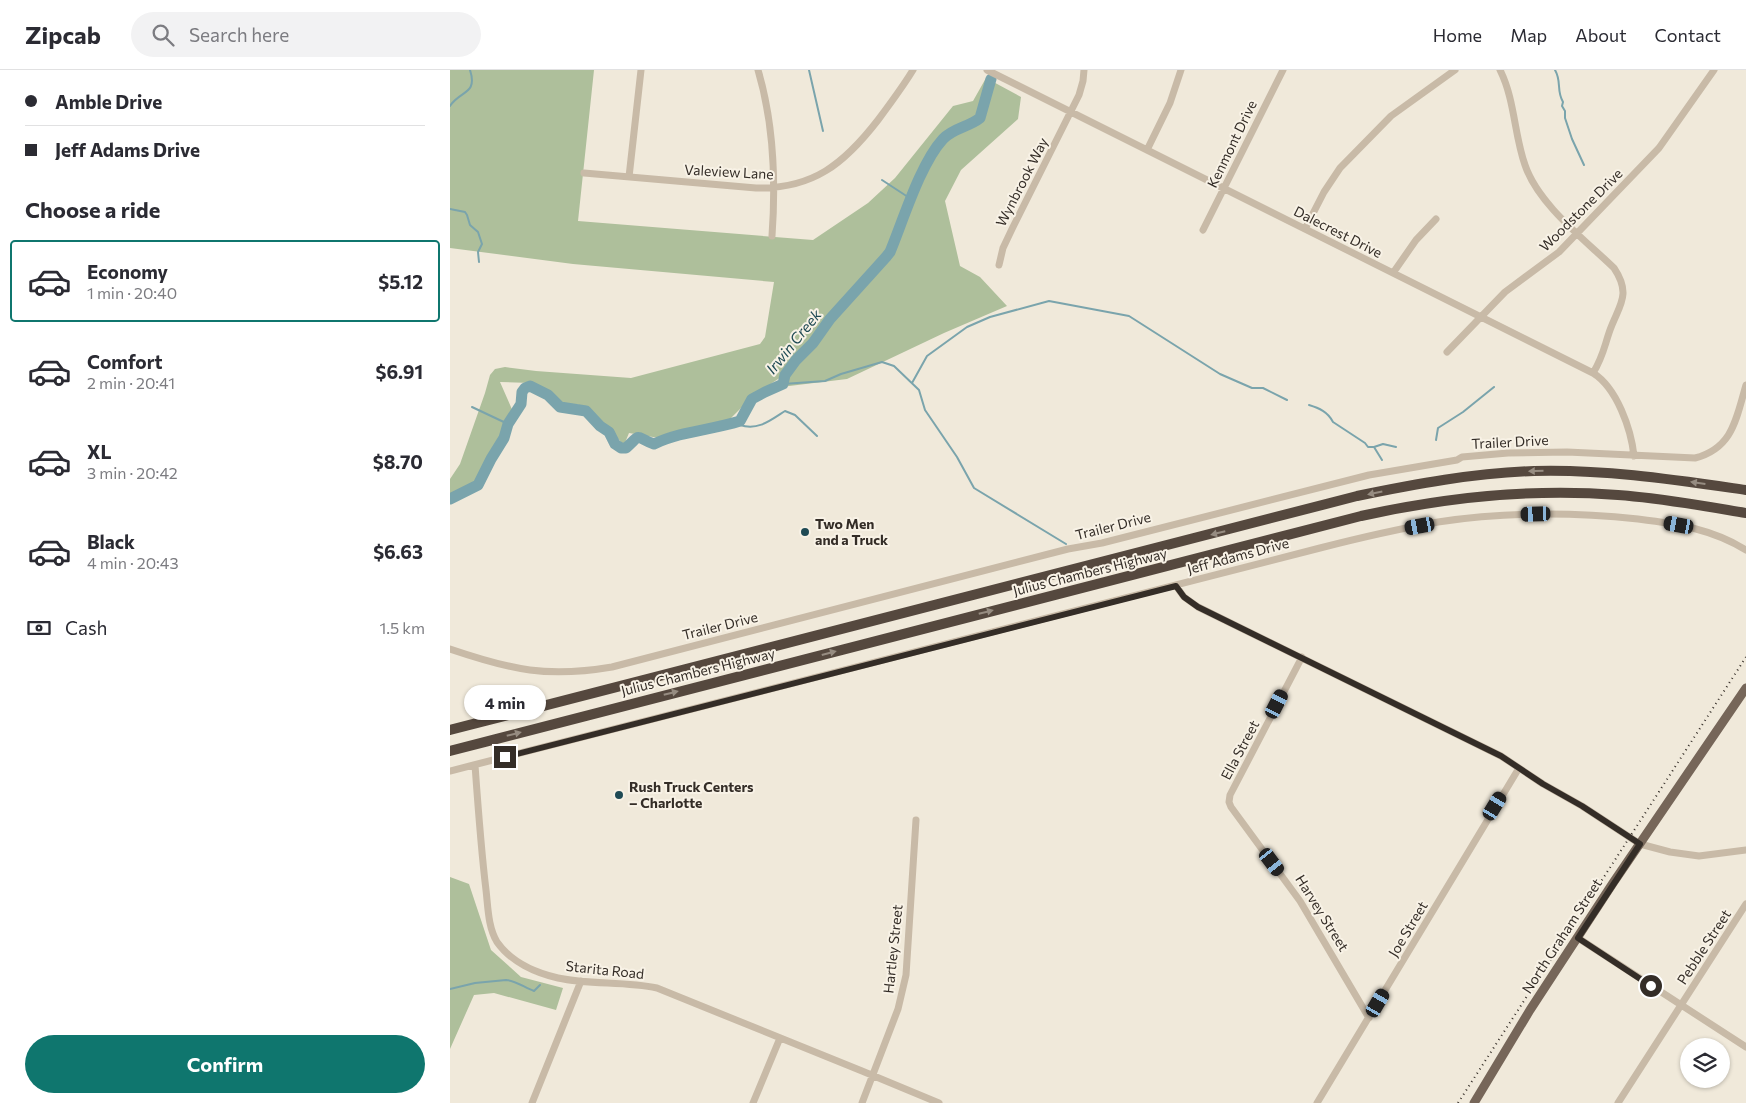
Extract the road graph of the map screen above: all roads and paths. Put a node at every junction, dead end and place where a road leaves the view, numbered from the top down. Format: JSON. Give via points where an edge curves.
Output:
{"nodes":[{"id":1,"x":641,"y":70,"type":"edge"},
{"id":2,"x":758,"y":70,"type":"edge"},
{"id":3,"x":913,"y":70,"type":"edge"},
{"id":4,"x":987,"y":70,"type":"edge"},
{"id":5,"x":1084,"y":70,"type":"edge"},
{"id":6,"x":1180,"y":70,"type":"edge"},
{"id":7,"x":1283,"y":70,"type":"edge"},
{"id":8,"x":1456,"y":70,"type":"edge"},
{"id":9,"x":1500,"y":70,"type":"edge"},
{"id":10,"x":1714,"y":70,"type":"edge"},
{"id":11,"x":1071,"y":112,"type":"junction"},
{"id":12,"x":1147,"y":150,"type":"junction"},
{"id":13,"x":584,"y":173,"type":"dead end"},
{"id":14,"x":629,"y":177,"type":"junction"},
{"id":15,"x":774,"y":188,"type":"junction"},
{"id":16,"x":1224,"y":188,"type":"junction"},
{"id":17,"x":1436,"y":219,"type":"dead end"},
{"id":18,"x":1305,"y":229,"type":"junction"},
{"id":19,"x":1203,"y":230,"type":"dead end"},
{"id":20,"x":1578,"y":233,"type":"junction"},
{"id":21,"x":772,"y":236,"type":"dead end"},
{"id":22,"x":999,"y":264,"type":"dead end"},
{"id":23,"x":1393,"y":273,"type":"junction"},
{"id":24,"x":1480,"y":317,"type":"junction"},
{"id":25,"x":1447,"y":352,"type":"dead end"},
{"id":26,"x":1593,"y":373,"type":"junction"},
{"id":27,"x":1746,"y":385,"type":"edge"},
{"id":28,"x":1634,"y":456,"type":"junction"},
{"id":29,"x":1746,"y":490,"type":"edge"},
{"id":30,"x":1746,"y":513,"type":"edge"},
{"id":31,"x":1746,"y":550,"type":"edge"},
{"id":32,"x":1176,"y":586,"type":"junction"},
{"id":33,"x":450,"y":649,"type":"edge"},
{"id":34,"x":1302,"y":657,"type":"junction"},
{"id":35,"x":1746,"y":688,"type":"edge"},
{"id":36,"x":450,"y":730,"type":"edge"},
{"id":37,"x":450,"y":751,"type":"edge"},
{"id":38,"x":475,"y":765,"type":"junction"},
{"id":39,"x":1519,"y":768,"type":"junction"},
{"id":40,"x":450,"y":772,"type":"edge"},
{"id":41,"x":1229,"y":802,"type":"joint"},
{"id":42,"x":916,"y":820,"type":"dead end"},
{"id":43,"x":1640,"y":844,"type":"junction"},
{"id":44,"x":1746,"y":850,"type":"edge"},
{"id":45,"x":1746,"y":904,"type":"edge"},
{"id":46,"x":1578,"y":938,"type":"junction"},
{"id":47,"x":581,"y":981,"type":"junction"},
{"id":48,"x":1681,"y":1005,"type":"junction"},
{"id":49,"x":1369,"y":1018,"type":"junction"},
{"id":50,"x":780,"y":1038,"type":"junction"},
{"id":51,"x":1746,"y":1047,"type":"edge"},
{"id":52,"x":872,"y":1076,"type":"junction"},
{"id":53,"x":532,"y":1103,"type":"edge"},
{"id":54,"x":754,"y":1103,"type":"edge"},
{"id":55,"x":862,"y":1103,"type":"edge"},
{"id":56,"x":939,"y":1103,"type":"edge"},
{"id":57,"x":1317,"y":1103,"type":"edge"},
{"id":58,"x":1474,"y":1103,"type":"edge"},
{"id":59,"x":1618,"y":1103,"type":"edge"}],
"edges":[{"from":1,"to":14,"type":"street"},
{"from":2,"to":15,"type":"street","via":[[770,124]]},
{"from":3,"to":15,"type":"street","name":"Valeview Lane","via":[[850,154],[820,175]]},
{"from":4,"to":11,"type":"street","name":"Dalecrest Drive"},
{"from":5,"to":11,"type":"street","name":"Wynbrook Way","via":[[1082,86]]},
{"from":6,"to":12,"type":"street","via":[[1170,103]]},
{"from":7,"to":16,"type":"street","name":"Kenmont Drive"},
{"from":8,"to":18,"type":"street","via":[[1391,116],[1347,161],[1329,183]]},
{"from":9,"to":20,"type":"street","via":[[1509,92],[1522,154],[1531,179],[1543,199]]},
{"from":10,"to":20,"type":"street","name":"Woodstone Drive","via":[[1659,148]]},
{"from":11,"to":12,"type":"street","name":"Dalecrest Drive"},
{"from":11,"to":22,"type":"street","name":"Wynbrook Way","via":[[1005,244]]},
{"from":12,"to":16,"type":"street","name":"Dalecrest Drive"},
{"from":13,"to":14,"type":"street","name":"Valeview Lane"},
{"from":14,"to":15,"type":"street","name":"Valeview Lane"},
{"from":15,"to":21,"type":"street"},
{"from":16,"to":18,"type":"street","name":"Dalecrest Drive"},
{"from":16,"to":19,"type":"street","name":"Kenmont Drive"},
{"from":17,"to":23,"type":"street","via":[[1416,240]]},
{"from":18,"to":23,"type":"street","name":"Dalecrest Drive"},
{"from":20,"to":24,"type":"street","name":"Woodstone Drive","via":[[1550,260],[1505,292]]},
{"from":20,"to":26,"type":"street","via":[[1614,268],[1622,291],[1620,309],[1604,354]]},
{"from":23,"to":24,"type":"street","name":"Dalecrest Drive"},
{"from":24,"to":25,"type":"street","name":"Woodstone Drive"},
{"from":24,"to":26,"type":"street","name":"Dalecrest Drive"},
{"from":26,"to":28,"type":"street","name":"Dalecrest Drive","via":[[1615,397],[1630,433]]},
{"from":27,"to":28,"type":"street","name":"Trailer Drive","via":[[1732,432],[1716,449],[1694,458]]},
{"from":28,"to":33,"type":"street","name":"Trailer Drive","via":[[1508,453],[1462,457],[1369,475],[588,671],[533,672]]},
{"from":29,"to":36,"type":"highway","name":"Julius Chambers Highway","one_way":true,"via":[[1633,475],[1552,471],[1497,474],[1407,486],[1357,496]]},
{"from":37,"to":30,"type":"highway","name":"Julius Chambers Highway","one_way":true,"via":[[1403,507],[1471,497],[1577,494],[1650,498]]},
{"from":31,"to":32,"type":"street","name":"Jeff Adams Drive","via":[[1712,532],[1654,521],[1572,514],[1497,516],[1439,522],[1376,534]]},
{"from":32,"to":34,"type":"street","via":[[1198,607]]},
{"from":32,"to":38,"type":"street","name":"Jeff Adams Drive"},
{"from":34,"to":39,"type":"street"},
{"from":34,"to":41,"type":"street","name":"Ella Street"},
{"from":35,"to":43,"type":"main road","name":"North Graham Street"},
{"from":38,"to":40,"type":"street","name":"Jeff Adams Drive"},
{"from":38,"to":47,"type":"street","name":"Starita Road","via":[[483,872],[489,920],[496,939],[504,951],[524,966],[548,976]]},
{"from":39,"to":43,"type":"street"},
{"from":39,"to":49,"type":"street","name":"Joe Street"},
{"from":41,"to":49,"type":"street","name":"Harvey Street","via":[[1300,901]]},
{"from":42,"to":52,"type":"street","name":"Hartley Street","via":[[906,975],[898,1009]]},
{"from":43,"to":44,"type":"street","via":[[1699,856]]},
{"from":43,"to":46,"type":"main road","name":"North Graham Street"},
{"from":45,"to":48,"type":"street","name":"Pebble Street"},
{"from":46,"to":48,"type":"street"},
{"from":46,"to":58,"type":"main road","name":"North Graham Street"},
{"from":47,"to":50,"type":"street","name":"Starita Road","via":[[657,988]]},
{"from":47,"to":53,"type":"street"},
{"from":48,"to":51,"type":"street"},
{"from":48,"to":59,"type":"street","name":"Pebble Street"},
{"from":49,"to":57,"type":"street","name":"Joe Street"},
{"from":50,"to":52,"type":"street","name":"Starita Road"},
{"from":50,"to":54,"type":"street"},
{"from":52,"to":55,"type":"street","name":"Hartley Street"},
{"from":52,"to":56,"type":"street","name":"Starita Road"}]}
